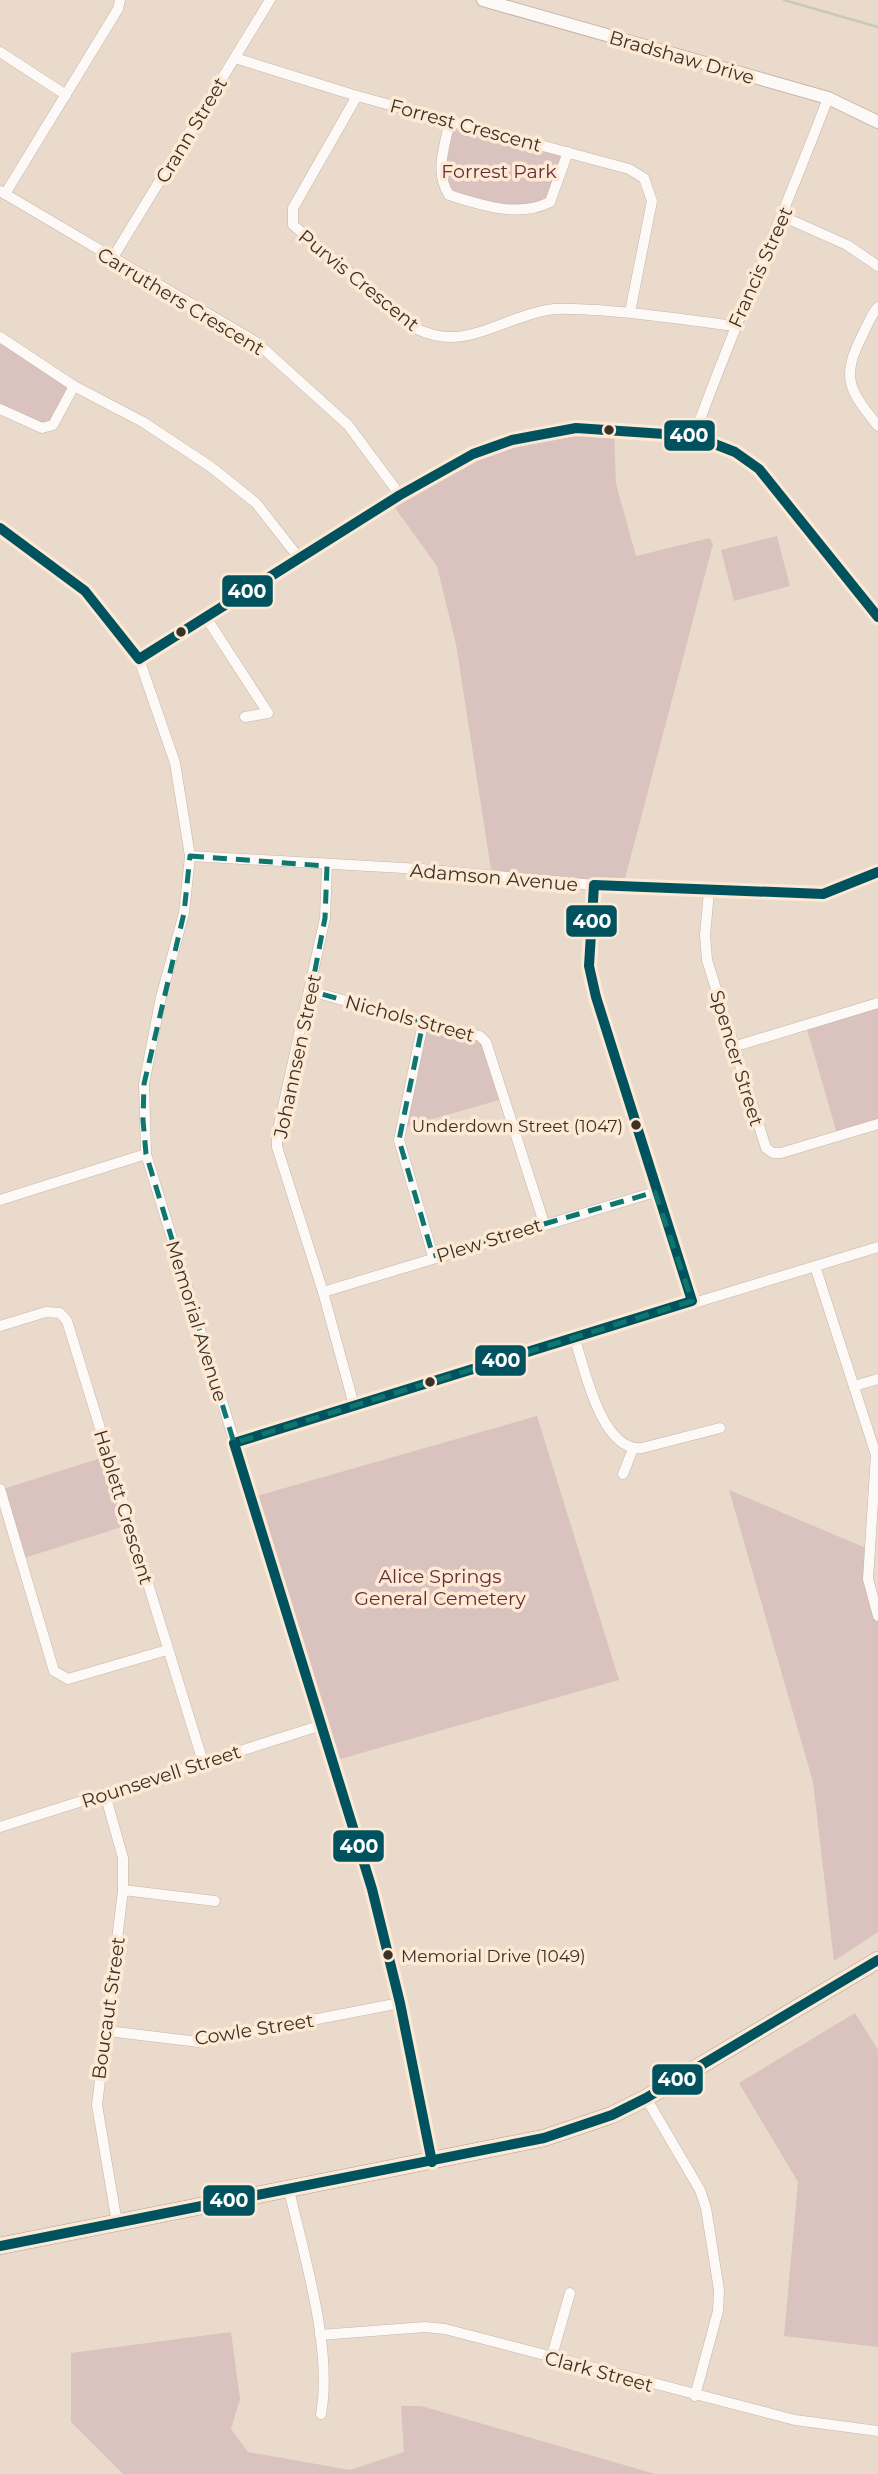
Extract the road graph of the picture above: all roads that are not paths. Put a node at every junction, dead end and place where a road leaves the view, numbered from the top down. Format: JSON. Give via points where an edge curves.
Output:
{"nodes":[{"id":1,"x":120,"y":0,"type":"edge"},
{"id":2,"x":270,"y":0,"type":"edge"},
{"id":3,"x":483,"y":0,"type":"edge"},
{"id":4,"x":0,"y":52,"type":"edge"},
{"id":5,"x":235,"y":58,"type":"junction"},
{"id":6,"x":66,"y":95,"type":"junction"},
{"id":7,"x":357,"y":96,"type":"junction"},
{"id":8,"x":828,"y":98,"type":"junction"},
{"id":9,"x":450,"y":120,"type":"junction"},
{"id":10,"x":878,"y":122,"type":"edge"},
{"id":11,"x":568,"y":152,"type":"junction"},
{"id":12,"x":3,"y":192,"type":"edge"},
{"id":13,"x":783,"y":217,"type":"junction"},
{"id":14,"x":112,"y":259,"type":"junction"},
{"id":15,"x":878,"y":266,"type":"edge"},
{"id":16,"x":878,"y":307,"type":"edge"},
{"id":17,"x":630,"y":313,"type":"junction"},
{"id":18,"x":734,"y":326,"type":"junction"},
{"id":19,"x":0,"y":337,"type":"edge"},
{"id":20,"x":74,"y":386,"type":"junction"},
{"id":21,"x":0,"y":410,"type":"edge"},
{"id":22,"x":878,"y":426,"type":"edge"},
{"id":23,"x":694,"y":436,"type":"junction"},
{"id":24,"x":400,"y":495,"type":"junction"},
{"id":25,"x":0,"y":528,"type":"edge"},
{"id":26,"x":299,"y":558,"type":"junction"},
{"id":27,"x":878,"y":617,"type":"edge"},
{"id":28,"x":207,"y":619,"type":"junction"},
{"id":29,"x":139,"y":659,"type":"junction"},
{"id":30,"x":245,"y":717,"type":"dead end"},
{"id":31,"x":190,"y":856,"type":"junction"},
{"id":32,"x":327,"y":866,"type":"junction"},
{"id":33,"x":878,"y":872,"type":"edge"},
{"id":34,"x":594,"y":885,"type":"junction"},
{"id":35,"x":709,"y":892,"type":"junction"},
{"id":36,"x":311,"y":991,"type":"junction"},
{"id":37,"x":878,"y":1003,"type":"edge"},
{"id":38,"x":423,"y":1023,"type":"junction"},
{"id":39,"x":733,"y":1047,"type":"junction"},
{"id":40,"x":878,"y":1124,"type":"edge"},
{"id":41,"x":146,"y":1154,"type":"junction"},
{"id":42,"x":655,"y":1192,"type":"junction"},
{"id":43,"x":0,"y":1200,"type":"edge"},
{"id":44,"x":544,"y":1223,"type":"junction"},
{"id":45,"x":878,"y":1247,"type":"edge"},
{"id":46,"x":433,"y":1256,"type":"junction"},
{"id":47,"x":815,"y":1266,"type":"junction"},
{"id":48,"x":323,"y":1292,"type":"junction"},
{"id":49,"x":692,"y":1301,"type":"junction"},
{"id":50,"x":0,"y":1326,"type":"edge"},
{"id":51,"x":575,"y":1339,"type":"junction"},
{"id":52,"x":878,"y":1379,"type":"edge"},
{"id":53,"x":854,"y":1386,"type":"junction"},
{"id":54,"x":354,"y":1405,"type":"junction"},
{"id":55,"x":720,"y":1428,"type":"dead end"},
{"id":56,"x":234,"y":1443,"type":"junction"},
{"id":57,"x":633,"y":1449,"type":"junction"},
{"id":58,"x":623,"y":1474,"type":"dead end"},
{"id":59,"x":0,"y":1489,"type":"edge"},
{"id":60,"x":874,"y":1533,"type":"edge"},
{"id":61,"x":878,"y":1616,"type":"edge"},
{"id":62,"x":167,"y":1650,"type":"junction"},
{"id":63,"x":322,"y":1725,"type":"junction"},
{"id":64,"x":204,"y":1762,"type":"junction"},
{"id":65,"x":105,"y":1794,"type":"junction"},
{"id":66,"x":0,"y":1827,"type":"edge"},
{"id":67,"x":123,"y":1890,"type":"junction"},
{"id":68,"x":215,"y":1901,"type":"dead end"},
{"id":69,"x":878,"y":1961,"type":"edge"},
{"id":70,"x":400,"y":2003,"type":"junction"},
{"id":71,"x":107,"y":2031,"type":"junction"},
{"id":72,"x":646,"y":2098,"type":"junction"},
{"id":73,"x":432,"y":2162,"type":"junction"},
{"id":74,"x":289,"y":2190,"type":"junction"},
{"id":75,"x":117,"y":2223,"type":"junction"},
{"id":76,"x":59,"y":2235,"type":"junction"},
{"id":77,"x":0,"y":2239,"type":"edge"},
{"id":78,"x":0,"y":2246,"type":"edge"},
{"id":79,"x":570,"y":2293,"type":"dead end"},
{"id":80,"x":320,"y":2335,"type":"junction"},
{"id":81,"x":551,"y":2359,"type":"junction"},
{"id":82,"x":695,"y":2396,"type":"junction"},
{"id":83,"x":321,"y":2414,"type":"dead end"},
{"id":84,"x":878,"y":2431,"type":"edge"}],
"edges":[{"from":1,"to":6,"type":"street"},
{"from":2,"to":5,"type":"street","name":"Crann Street"},
{"from":3,"to":8,"type":"street","name":"Bradshaw Drive"},
{"from":4,"to":6,"type":"street"},
{"from":5,"to":7,"type":"street","name":"Forrest Crescent"},
{"from":5,"to":14,"type":"street","name":"Crann Street"},
{"from":6,"to":12,"type":"street"},
{"from":7,"to":9,"type":"street","name":"Forrest Crescent"},
{"from":7,"to":17,"type":"street","name":"Purvis Crescent","via":[[291,218],[296,231],[415,328],[433,337],[460,338],[547,310]]},
{"from":8,"to":10,"type":"street","name":"Bradshaw Drive"},
{"from":8,"to":13,"type":"street","name":"Francis Street"},
{"from":9,"to":11,"type":"street","name":"Forrest Crescent"},
{"from":9,"to":11,"type":"street","via":[[441,183],[449,195],[494,208],[537,208],[550,202]]},
{"from":11,"to":17,"type":"street","name":"Forrest Crescent","via":[[629,169],[650,188],[652,201]]},
{"from":12,"to":14,"type":"street","name":"Carruthers Crescent"},
{"from":13,"to":15,"type":"street","via":[[847,244]]},
{"from":13,"to":18,"type":"street","name":"Francis Street"},
{"from":14,"to":24,"type":"street","name":"Carruthers Crescent","via":[[256,342],[348,425]]},
{"from":16,"to":22,"type":"street","via":[[848,367],[856,398]]},
{"from":17,"to":18,"type":"street","name":"Purvis Crescent"},
{"from":18,"to":23,"type":"street","name":"Francis Street"},
{"from":19,"to":20,"type":"street"},
{"from":20,"to":21,"type":"street","via":[[53,425],[42,428]]},
{"from":20,"to":26,"type":"street","via":[[143,422],[211,467],[256,503]]},
{"from":23,"to":24,"type":"street","via":[[576,428],[545,432],[473,454]]},
{"from":23,"to":27,"type":"street","via":[[735,452],[759,470]]},
{"from":24,"to":26,"type":"street"},
{"from":25,"to":29,"type":"street","name":"Memorial Avenue","via":[[85,591]]},
{"from":26,"to":28,"type":"street"},
{"from":28,"to":29,"type":"street"},
{"from":28,"to":30,"type":"street","via":[[268,713]]},
{"from":29,"to":31,"type":"street","name":"Memorial Avenue","via":[[175,763]]},
{"from":31,"to":32,"type":"street","name":"Adamson Avenue"},
{"from":31,"to":41,"type":"street","name":"Memorial Avenue","via":[[184,913],[144,1084]]},
{"from":32,"to":34,"type":"street","name":"Adamson Avenue","via":[[421,869]]},
{"from":32,"to":36,"type":"street","name":"Johannsen Street","via":[[325,918]]},
{"from":33,"to":35,"type":"street","name":"Adamson Avenue","via":[[823,894]]},
{"from":34,"to":35,"type":"street","name":"Adamson Avenue"},
{"from":34,"to":42,"type":"street","via":[[589,966]]},
{"from":35,"to":39,"type":"street","name":"Spencer Street","via":[[707,960]]},
{"from":36,"to":38,"type":"street","name":"Nichols Street"},
{"from":36,"to":48,"type":"street","name":"Johannsen Street","via":[[277,1147]]},
{"from":37,"to":39,"type":"street"},
{"from":38,"to":44,"type":"street","name":"Nichols Street","via":[[480,1036],[486,1042]]},
{"from":38,"to":46,"type":"street","via":[[399,1140]]},
{"from":39,"to":40,"type":"street","name":"Spencer Street","via":[[761,1138],[773,1153]]},
{"from":41,"to":43,"type":"street"},
{"from":41,"to":56,"type":"street","name":"Memorial Avenue"},
{"from":42,"to":44,"type":"street","name":"Plew Street"},
{"from":42,"to":49,"type":"street"},
{"from":44,"to":46,"type":"street","name":"Plew Street"},
{"from":45,"to":47,"type":"street"},
{"from":46,"to":48,"type":"street","name":"Plew Street"},
{"from":47,"to":49,"type":"street"},
{"from":47,"to":53,"type":"street"},
{"from":48,"to":54,"type":"street","name":"Johannsen Street"},
{"from":49,"to":51,"type":"street"},
{"from":50,"to":62,"type":"street","name":"Hablett Crescent","via":[[46,1312],[60,1312],[67,1321]]},
{"from":51,"to":54,"type":"street"},
{"from":51,"to":57,"type":"street","via":[[594,1400],[610,1429]]},
{"from":52,"to":53,"type":"street"},
{"from":53,"to":60,"type":"street","via":[[876,1455]]},
{"from":54,"to":56,"type":"street"},
{"from":55,"to":57,"type":"street"},
{"from":56,"to":63,"type":"street","name":"Memorial Avenue"},
{"from":57,"to":58,"type":"street"},
{"from":59,"to":62,"type":"street","via":[[54,1671],[68,1679]]},
{"from":60,"to":61,"type":"street","via":[[868,1579]]},
{"from":62,"to":64,"type":"street","name":"Hablett Crescent"},
{"from":63,"to":64,"type":"street","name":"Rounsevell Street"},
{"from":63,"to":70,"type":"street","name":"Memorial Avenue","via":[[372,1889]]},
{"from":64,"to":65,"type":"street","name":"Rounsevell Street"},
{"from":65,"to":66,"type":"street","name":"Rounsevell Street"},
{"from":65,"to":67,"type":"street","name":"Boucaut Street","via":[[123,1858]]},
{"from":67,"to":68,"type":"street"},
{"from":67,"to":71,"type":"street","name":"Boucaut Street"},
{"from":69,"to":72,"type":"main road"},
{"from":70,"to":71,"type":"street","name":"Cowle Street","via":[[200,2042]]},
{"from":70,"to":73,"type":"street","name":"Memorial Avenue"},
{"from":71,"to":75,"type":"street","name":"Boucaut Street","via":[[97,2105]]},
{"from":72,"to":73,"type":"main road","via":[[544,2138]]},
{"from":72,"to":82,"type":"street","via":[[706,2208],[718,2311]]},
{"from":73,"to":74,"type":"main road"},
{"from":74,"to":75,"type":"main road"},
{"from":74,"to":80,"type":"street"},
{"from":75,"to":76,"type":"main road"},
{"from":76,"to":77,"type":"main road"},
{"from":76,"to":78,"type":"main road"},
{"from":79,"to":81,"type":"street"},
{"from":80,"to":81,"type":"street","name":"Clark Street","via":[[445,2329]]},
{"from":80,"to":83,"type":"street","via":[[326,2392]]},
{"from":81,"to":82,"type":"street","name":"Clark Street"},
{"from":82,"to":84,"type":"street","name":"Clark Street","via":[[795,2420]]}]}
